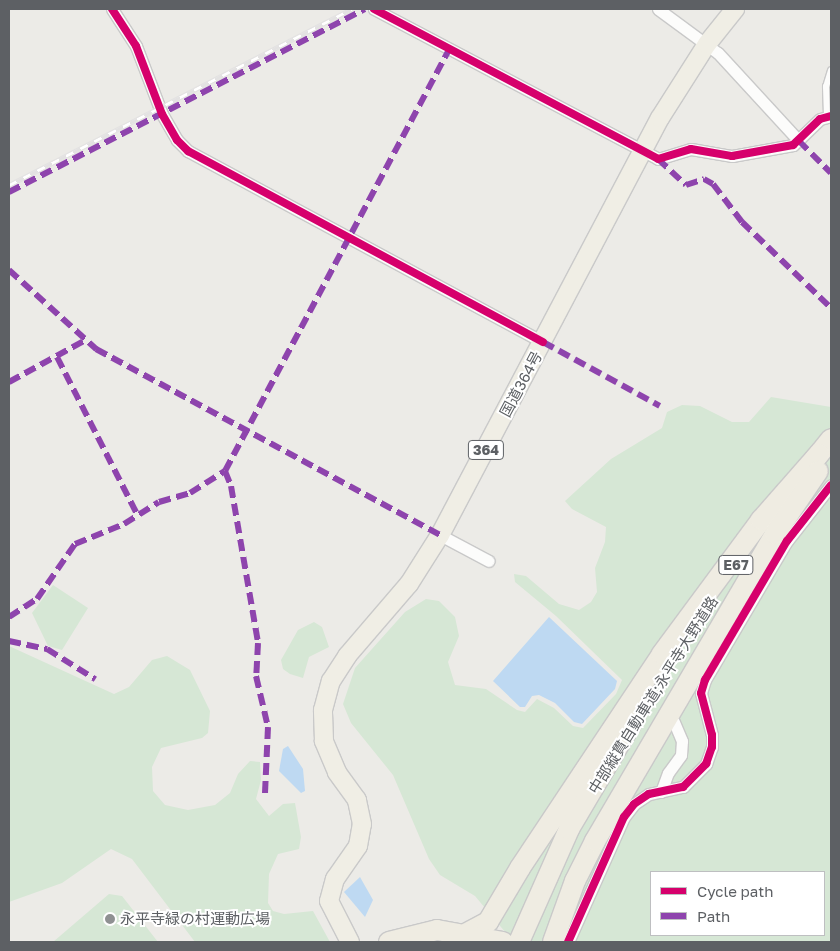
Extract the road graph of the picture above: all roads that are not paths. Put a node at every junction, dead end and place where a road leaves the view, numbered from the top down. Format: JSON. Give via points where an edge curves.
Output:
{"nodes":[{"id":1,"x":112,"y":9,"type":"edge"},
{"id":2,"x":374,"y":9,"type":"edge"},
{"id":3,"x":658,"y":9,"type":"edge"},
{"id":4,"x":735,"y":9,"type":"edge"},
{"id":5,"x":707,"y":44,"type":"junction"},
{"id":6,"x":831,"y":71,"type":"edge"},
{"id":7,"x":829,"y":116,"type":"edge"},
{"id":8,"x":799,"y":141,"type":"junction"},
{"id":9,"x":643,"y":151,"type":"junction"},
{"id":10,"x":543,"y":342,"type":"junction"},
{"id":11,"x":831,"y":439,"type":"edge"},
{"id":12,"x":825,"y":452,"type":"edge"},
{"id":13,"x":831,"y":485,"type":"edge"},
{"id":14,"x":440,"y":535,"type":"junction"},
{"id":15,"x":489,"y":561,"type":"dead end"},
{"id":16,"x":674,"y":722,"type":"dead end"},
{"id":17,"x":588,"y":781,"type":"junction"},
{"id":18,"x":662,"y":792,"type":"junction"},
{"id":19,"x":520,"y":938,"type":"edge"},
{"id":20,"x":469,"y":939,"type":"edge"},
{"id":21,"x":350,"y":942,"type":"edge"},
{"id":22,"x":389,"y":942,"type":"edge"},
{"id":23,"x":419,"y":942,"type":"edge"},
{"id":24,"x":503,"y":942,"type":"edge"},
{"id":25,"x":553,"y":942,"type":"edge"},
{"id":26,"x":568,"y":942,"type":"edge"}],
"edges":[{"from":1,"to":10,"type":"street","via":[[136,46],[162,114],[177,140],[188,151]]},
{"from":2,"to":9,"type":"street"},
{"from":3,"to":5,"type":"street"},
{"from":4,"to":5,"type":"highway","name":"国道364号","number":"364"},
{"from":5,"to":8,"type":"street"},
{"from":5,"to":9,"type":"highway","name":"国道364号","number":"364"},
{"from":6,"to":7,"type":"lane","via":[[826,86]]},
{"from":7,"to":8,"type":"street"},
{"from":8,"to":9,"type":"street","via":[[763,152],[732,156],[700,149],[658,159]]},
{"from":9,"to":10,"type":"highway","name":"国道364号","number":"364"},
{"from":10,"to":14,"type":"highway","name":"国道364号","number":"364"},
{"from":11,"to":12,"type":"highway","name":"中部縦貫自動車道;永平寺大野道路","number":"E67"},
{"from":12,"to":17,"type":"highway","name":"中部縦貫自動車道;永平寺大野道路","number":"E67","via":[[753,540],[654,676]]},
{"from":12,"to":25,"type":"highway","via":[[618,800],[574,881]]},
{"from":13,"to":18,"type":"street","via":[[787,541],[705,680],[701,693],[712,735],[706,764],[683,787]]},
{"from":14,"to":15,"type":"street"},
{"from":14,"to":21,"type":"highway","name":"国道364号","number":"364","via":[[399,597],[338,668],[326,696],[322,727],[324,741],[337,772],[357,800],[362,824],[358,846],[330,890],[331,910]]},
{"from":16,"to":18,"type":"street","via":[[682,741],[681,755],[668,773]]},
{"from":17,"to":19,"type":"highway","name":"中部縦貫自動車道;永平寺大野道路","number":"E67"},
{"from":17,"to":20,"type":"highway","via":[[520,868],[488,922]]},
{"from":18,"to":26,"type":"street","via":[[642,799],[624,817]]},
{"from":20,"to":22,"type":"highway","via":[[437,930]]},
{"from":20,"to":23,"type":"highway"},
{"from":20,"to":24,"type":"highway"}]}
